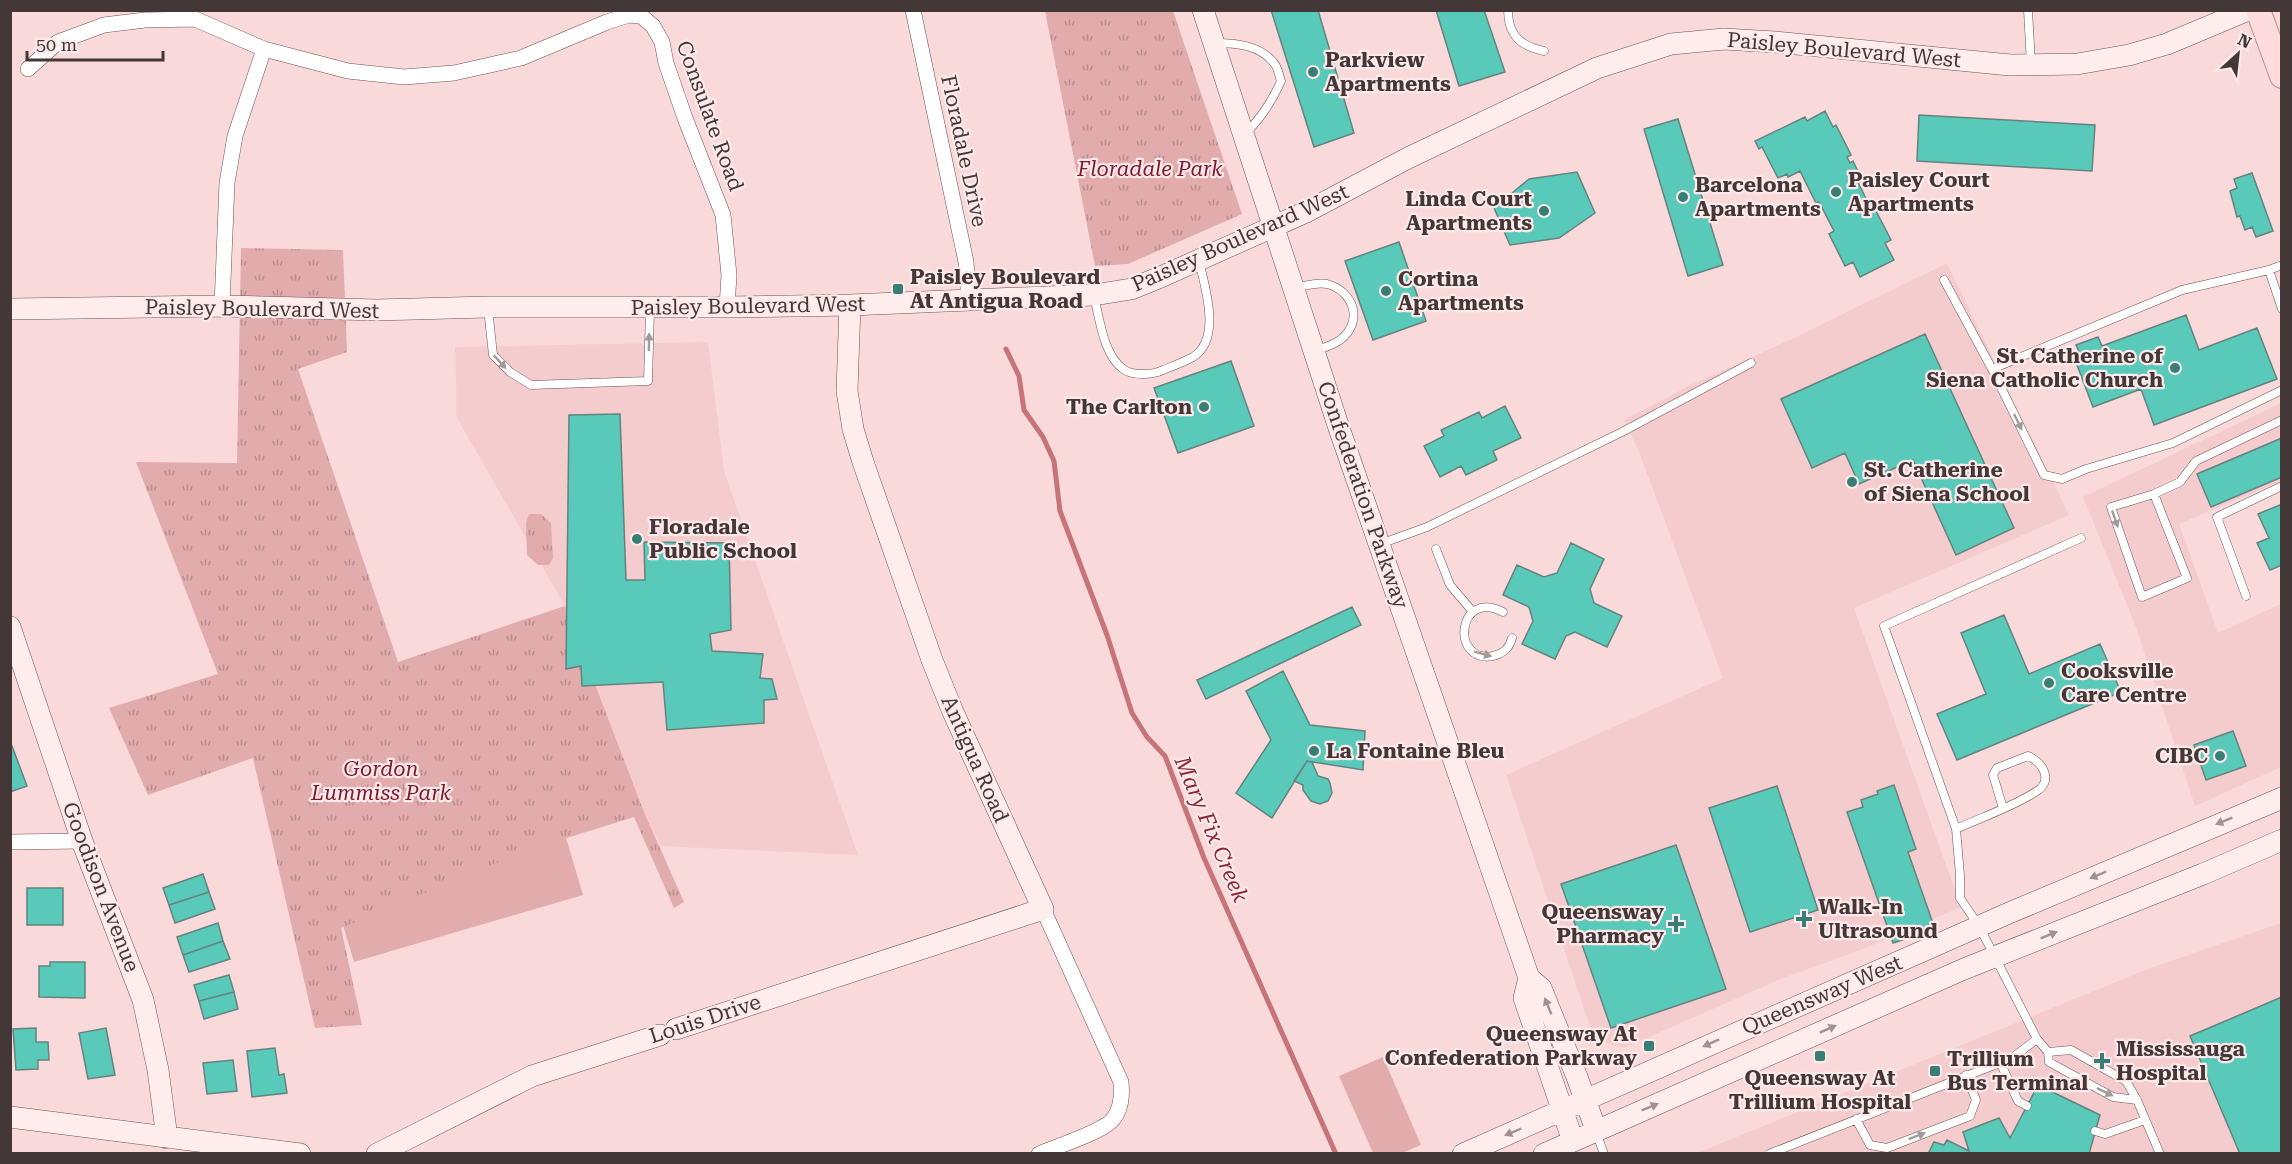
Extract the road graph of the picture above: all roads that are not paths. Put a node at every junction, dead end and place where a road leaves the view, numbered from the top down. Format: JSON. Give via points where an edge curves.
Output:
{"nodes":[{"id":1,"x":913,"y":10,"type":"edge"},
{"id":2,"x":1203,"y":10,"type":"edge"},
{"id":3,"x":1508,"y":10,"type":"edge"},
{"id":4,"x":2028,"y":10,"type":"edge"},
{"id":5,"x":2248,"y":10,"type":"edge"},
{"id":6,"x":2258,"y":10,"type":"edge"},
{"id":7,"x":1213,"y":43,"type":"junction"},
{"id":8,"x":264,"y":49,"type":"junction"},
{"id":9,"x":1544,"y":51,"type":"dead end"},
{"id":10,"x":2031,"y":66,"type":"junction"},
{"id":11,"x":28,"y":69,"type":"dead end"},
{"id":12,"x":2282,"y":76,"type":"edge"},
{"id":13,"x":1244,"y":135,"type":"junction"},
{"id":14,"x":1274,"y":225,"type":"junction"},
{"id":15,"x":1199,"y":260,"type":"junction"},
{"id":16,"x":2282,"y":265,"type":"edge"},
{"id":17,"x":2269,"y":270,"type":"junction"},
{"id":18,"x":1944,"y":280,"type":"dead end"},
{"id":19,"x":1293,"y":289,"type":"junction"},
{"id":20,"x":1094,"y":295,"type":"junction"},
{"id":21,"x":969,"y":301,"type":"junction"},
{"id":22,"x":850,"y":305,"type":"junction"},
{"id":23,"x":222,"y":306,"type":"junction"},
{"id":24,"x":488,"y":307,"type":"junction"},
{"id":25,"x":727,"y":307,"type":"junction"},
{"id":26,"x":650,"y":308,"type":"junction"},
{"id":27,"x":10,"y":309,"type":"edge"},
{"id":28,"x":2282,"y":309,"type":"edge"},
{"id":29,"x":1314,"y":351,"type":"junction"},
{"id":30,"x":1751,"y":363,"type":"dead end"},
{"id":31,"x":1992,"y":369,"type":"junction"},
{"id":32,"x":2282,"y":390,"type":"edge"},
{"id":33,"x":2282,"y":420,"type":"edge"},
{"id":34,"x":2282,"y":486,"type":"edge"},
{"id":35,"x":2154,"y":494,"type":"junction"},
{"id":36,"x":2081,"y":538,"type":"dead end"},
{"id":37,"x":1380,"y":544,"type":"junction"},
{"id":38,"x":1436,"y":549,"type":"dead end"},
{"id":39,"x":2246,"y":596,"type":"dead end"},
{"id":40,"x":1473,"y":612,"type":"junction"},
{"id":41,"x":1503,"y":612,"type":"dead end"},
{"id":42,"x":10,"y":627,"type":"edge"},
{"id":43,"x":1512,"y":638,"type":"dead end"},
{"id":44,"x":2282,"y":798,"type":"edge"},
{"id":45,"x":2003,"y":808,"type":"junction"},
{"id":46,"x":1956,"y":829,"type":"junction"},
{"id":47,"x":2282,"y":840,"type":"edge"},
{"id":48,"x":82,"y":841,"type":"junction"},
{"id":49,"x":10,"y":842,"type":"edge"},
{"id":50,"x":1043,"y":909,"type":"junction"},
{"id":51,"x":1979,"y":926,"type":"junction"},
{"id":52,"x":1995,"y":957,"type":"junction"},
{"id":53,"x":1529,"y":978,"type":"junction"},
{"id":54,"x":2037,"y":1040,"type":"junction"},
{"id":55,"x":2048,"y":1052,"type":"junction"},
{"id":56,"x":2000,"y":1062,"type":"junction"},
{"id":57,"x":1966,"y":1075,"type":"junction"},
{"id":58,"x":1585,"y":1100,"type":"junction"},
{"id":59,"x":2136,"y":1100,"type":"junction"},
{"id":60,"x":2027,"y":1106,"type":"dead end"},
{"id":61,"x":1564,"y":1111,"type":"junction"},
{"id":62,"x":10,"y":1117,"type":"edge"},
{"id":63,"x":1856,"y":1119,"type":"junction"},
{"id":64,"x":2145,"y":1120,"type":"junction"},
{"id":65,"x":1596,"y":1130,"type":"junction"},
{"id":66,"x":2095,"y":1131,"type":"dead end"},
{"id":67,"x":1575,"y":1144,"type":"junction"},
{"id":68,"x":167,"y":1146,"type":"edge"},
{"id":69,"x":300,"y":1154,"type":"edge"},
{"id":70,"x":377,"y":1154,"type":"edge"},
{"id":71,"x":1039,"y":1154,"type":"edge"},
{"id":72,"x":1463,"y":1154,"type":"edge"},
{"id":73,"x":1545,"y":1154,"type":"edge"},
{"id":74,"x":1604,"y":1154,"type":"edge"},
{"id":75,"x":1769,"y":1154,"type":"edge"},
{"id":76,"x":2160,"y":1154,"type":"edge"}],
"edges":[{"from":1,"to":21,"type":"street","name":"Floradale Drive","via":[[966,262]]},
{"from":2,"to":7,"type":"street","name":"Confederation Parkway"},
{"from":3,"to":9,"type":"lane","via":[[1516,39]]},
{"from":4,"to":10,"type":"lane"},
{"from":5,"to":10,"type":"street","name":"Paisley Boulevard West","via":[[2167,44],[2129,55],[2077,64]]},
{"from":6,"to":12,"type":"main road"},
{"from":7,"to":13,"type":"street","name":"Confederation Parkway"},
{"from":7,"to":13,"type":"lane","via":[[1258,49],[1275,63],[1281,81],[1260,119]]},
{"from":8,"to":11,"type":"street","name":"Consulate Road","via":[[195,19],[145,20],[104,25],[57,42]]},
{"from":8,"to":23,"type":"street","via":[[235,136],[228,183]]},
{"from":8,"to":25,"type":"street","name":"Consulate Road","via":[[348,71],[404,77],[454,73],[521,58],[607,22],[629,15],[641,16],[653,26],[662,42],[685,118],[723,215],[729,275]]},
{"from":10,"to":14,"type":"street","name":"Paisley Boulevard West","via":[[1775,42],[1724,39],[1671,44],[1597,68]]},
{"from":13,"to":14,"type":"street","name":"Confederation Parkway"},
{"from":14,"to":15,"type":"street","name":"Paisley Boulevard West"},
{"from":14,"to":19,"type":"street","name":"Confederation Parkway"},
{"from":15,"to":20,"type":"street","name":"Paisley Boulevard West","via":[[1131,289]]},
{"from":15,"to":20,"type":"lane","via":[[1209,304],[1208,333],[1195,356],[1159,372],[1124,370],[1114,359]]},
{"from":16,"to":17,"type":"lane"},
{"from":17,"to":28,"type":"lane"},
{"from":17,"to":31,"type":"lane","via":[[2182,290]]},
{"from":18,"to":31,"type":"lane"},
{"from":19,"to":29,"type":"street","name":"Confederation Parkway"},
{"from":19,"to":29,"type":"lane","via":[[1326,283],[1344,292],[1353,308],[1352,328],[1340,340]]},
{"from":20,"to":21,"type":"street","name":"Paisley Boulevard West"},
{"from":21,"to":22,"type":"street","name":"Paisley Boulevard West"},
{"from":22,"to":25,"type":"street","name":"Paisley Boulevard West"},
{"from":22,"to":50,"type":"street","name":"Antigua Road","via":[[848,391],[863,462],[932,660]]},
{"from":23,"to":24,"type":"street","name":"Paisley Boulevard West","via":[[377,310]]},
{"from":23,"to":27,"type":"street","name":"Paisley Boulevard West"},
{"from":24,"to":26,"type":"street","name":"Paisley Boulevard West"},
{"from":24,"to":26,"type":"lane","one_way":true,"via":[[493,355],[531,385],[648,381]]},
{"from":25,"to":26,"type":"street","name":"Paisley Boulevard West"},
{"from":29,"to":37,"type":"street","name":"Confederation Parkway"},
{"from":30,"to":37,"type":"lane","via":[[1427,527]]},
{"from":31,"to":32,"type":"lane","one_way":true,"via":[[2044,475],[2062,479],[2173,443]]},
{"from":33,"to":35,"type":"lane","via":[[2196,461],[2180,482]]},
{"from":34,"to":39,"type":"lane","via":[[2217,517]]},
{"from":35,"to":35,"type":"lane","one_way":true,"via":[[2110,507],[2142,597],[2187,578]]},
{"from":36,"to":46,"type":"lane","via":[[1884,626]]},
{"from":37,"to":53,"type":"street","name":"Confederation Parkway"},
{"from":38,"to":40,"type":"lane","via":[[1450,585]]},
{"from":40,"to":41,"type":"lane","via":[[1488,607]]},
{"from":40,"to":43,"type":"lane","one_way":true,"via":[[1463,634],[1476,654],[1500,654]]},
{"from":42,"to":48,"type":"street","name":"Goodison Avenue"},
{"from":44,"to":51,"type":"street","name":"Queensway West","one_way":true},
{"from":45,"to":45,"type":"lane","via":[[2040,790],[2045,769],[2038,760],[2028,756],[1997,768],[1993,775]]},
{"from":45,"to":46,"type":"lane"},
{"from":46,"to":51,"type":"lane","via":[[1960,898]]},
{"from":52,"to":47,"type":"street","name":"Queensway West","one_way":true},
{"from":48,"to":49,"type":"street"},
{"from":48,"to":68,"type":"street","name":"Goodison Avenue","via":[[143,1000],[158,1070]]},
{"from":50,"to":70,"type":"street","name":"Louis Drive","via":[[532,1076]]},
{"from":50,"to":71,"type":"street","name":"Antigua Road","via":[[1121,1082],[1122,1098],[1114,1119],[1103,1128]]},
{"from":51,"to":52,"type":"lane"},
{"from":51,"to":58,"type":"street","name":"Queensway West","one_way":true},
{"from":52,"to":54,"type":"lane"},
{"from":65,"to":52,"type":"street","name":"Queensway West","one_way":true},
{"from":58,"to":53,"type":"street","name":"Confederation Parkway","one_way":true,"via":[[1541,988]]},
{"from":53,"to":61,"type":"street","name":"Confederation Parkway","via":[[1524,998]]},
{"from":54,"to":55,"type":"lane"},
{"from":54,"to":56,"type":"lane"},
{"from":55,"to":59,"type":"lane","one_way":true,"via":[[2049,1062],[2113,1096]]},
{"from":55,"to":59,"type":"lane","via":[[2071,1050],[2126,1081]]},
{"from":56,"to":57,"type":"lane"},
{"from":56,"to":60,"type":"lane","via":[[2018,1101]]},
{"from":57,"to":63,"type":"lane"},
{"from":63,"to":57,"type":"lane","one_way":true,"via":[[1870,1145],[1887,1148],[1970,1116],[1976,1100]]},
{"from":58,"to":61,"type":"street","name":"Queensway West"},
{"from":58,"to":65,"type":"street","name":"Confederation Parkway"},
{"from":59,"to":64,"type":"lane"},
{"from":61,"to":67,"type":"street","name":"Confederation Parkway"},
{"from":61,"to":72,"type":"street","name":"Queensway West","one_way":true},
{"from":62,"to":68,"type":"street"},
{"from":63,"to":75,"type":"lane"},
{"from":64,"to":66,"type":"lane","via":[[2105,1134]]},
{"from":64,"to":76,"type":"lane"},
{"from":65,"to":67,"type":"street","name":"Queensway West"},
{"from":65,"to":74,"type":"lane"},
{"from":67,"to":73,"type":"street","name":"Queensway West"},
{"from":68,"to":69,"type":"street"}]}
